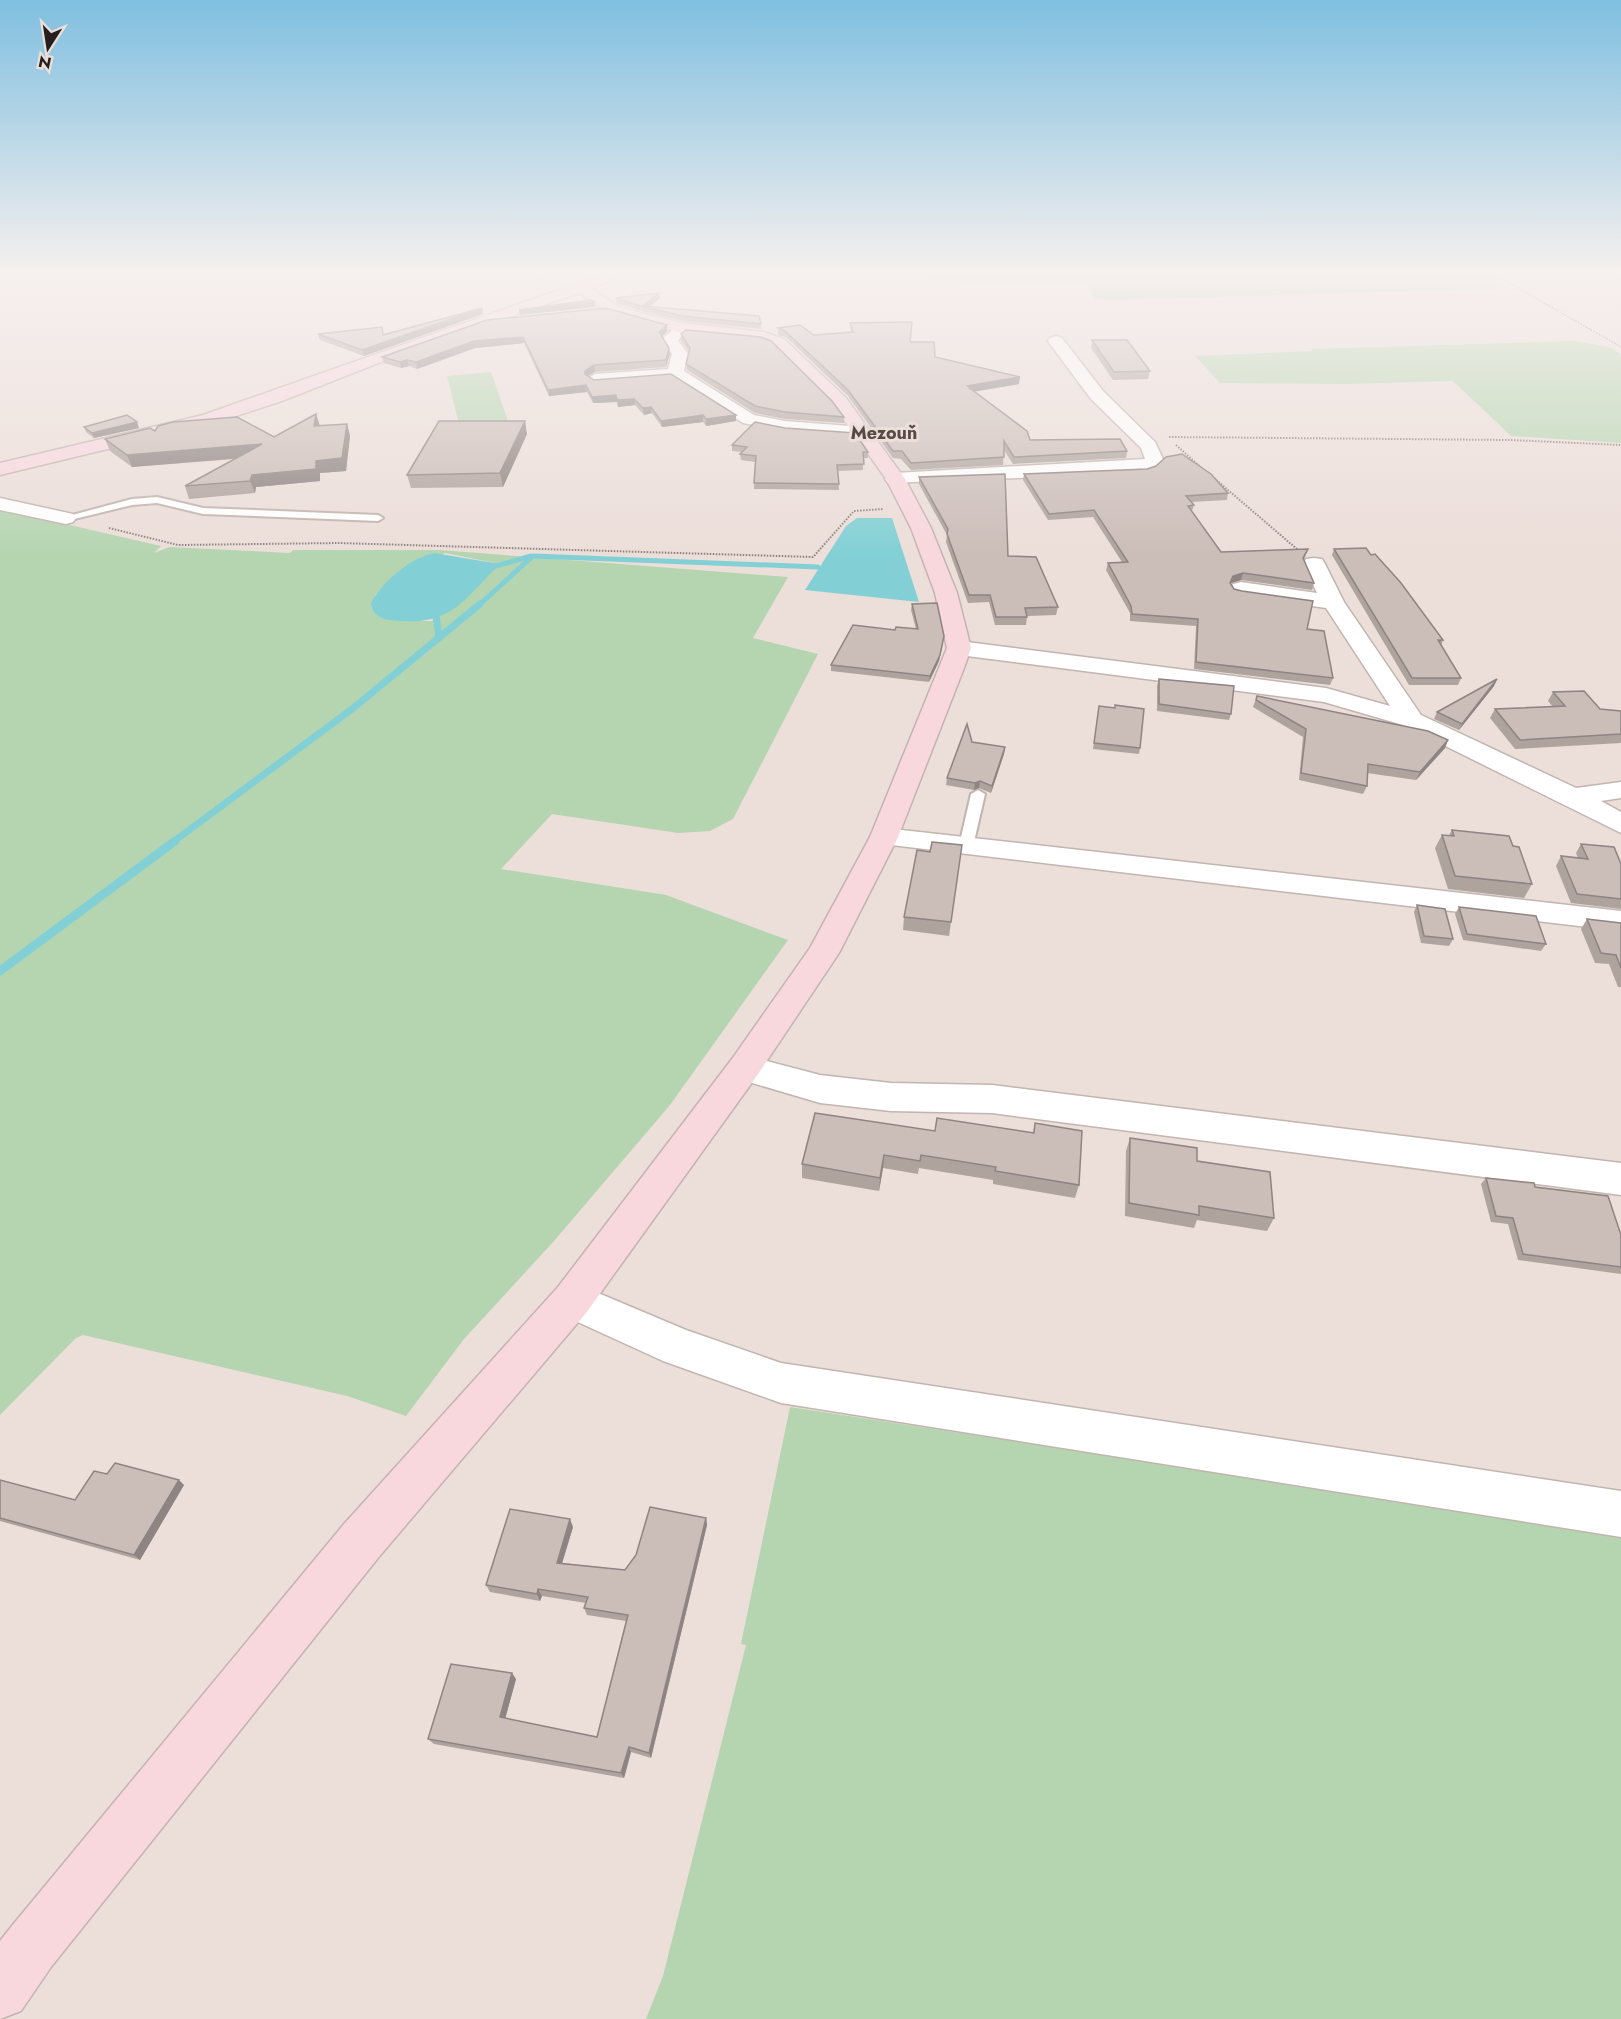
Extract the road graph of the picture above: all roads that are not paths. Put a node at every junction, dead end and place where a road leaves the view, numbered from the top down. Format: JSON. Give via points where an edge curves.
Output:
{"nodes":[{"id":1,"x":355,"y":367,"type":"edge"},
{"id":2,"x":677,"y":367,"type":"edge"},
{"id":3,"x":804,"y":367,"type":"edge"},
{"id":4,"x":1076,"y":367,"type":"edge"},
{"id":5,"x":675,"y":373,"type":"junction"},
{"id":6,"x":595,"y":379,"type":"edge"},
{"id":7,"x":863,"y":432,"type":"junction"},
{"id":8,"x":0,"y":469,"type":"edge"},
{"id":9,"x":895,"y":479,"type":"junction"},
{"id":10,"x":0,"y":504,"type":"edge"},
{"id":11,"x":66,"y":518,"type":"joint"},
{"id":12,"x":378,"y":518,"type":"dead end"},
{"id":13,"x":1314,"y":564,"type":"road end"},
{"id":14,"x":1241,"y":589,"type":"edge"},
{"id":15,"x":1333,"y":603,"type":"junction"},
{"id":16,"x":959,"y":648,"type":"junction"},
{"id":17,"x":1412,"y":720,"type":"junction"},
{"id":18,"x":1621,"y":790,"type":"edge"},
{"id":19,"x":978,"y":794,"type":"dead end"},
{"id":20,"x":1573,"y":797,"type":"junction"},
{"id":21,"x":1621,"y":824,"type":"edge"},
{"id":22,"x":884,"y":837,"type":"junction"},
{"id":23,"x":966,"y":846,"type":"junction"},
{"id":24,"x":1621,"y":921,"type":"edge"},
{"id":25,"x":744,"y":1068,"type":"junction"},
{"id":26,"x":1621,"y":1179,"type":"edge"},
{"id":27,"x":572,"y":1300,"type":"junction"},
{"id":28,"x":1621,"y":1514,"type":"edge"},
{"id":29,"x":0,"y":1990,"type":"edge"}],
"edges":[{"from":1,"to":8,"type":"street","via":[[220,415]]},
{"from":2,"to":5,"type":"street"},
{"from":3,"to":7,"type":"street","via":[[840,402]]},
{"from":4,"to":9,"type":"street","via":[[1097,395],[1149,446],[1155,461],[1146,467]]},
{"from":5,"to":6,"type":"street"},
{"from":5,"to":7,"type":"street","via":[[749,419]]},
{"from":7,"to":9,"type":"street"},
{"from":9,"to":16,"type":"street","via":[[946,593]]},
{"from":10,"to":11,"type":"street"},
{"from":11,"to":12,"type":"lane","via":[[157,500],[203,511]]},
{"from":13,"to":15,"type":"street"},
{"from":14,"to":15,"type":"street"},
{"from":15,"to":17,"type":"street"},
{"from":16,"to":17,"type":"street","via":[[1326,695]]},
{"from":16,"to":22,"type":"street"},
{"from":17,"to":20,"type":"street"},
{"from":18,"to":20,"type":"street"},
{"from":19,"to":23,"type":"lane"},
{"from":20,"to":21,"type":"street"},
{"from":22,"to":23,"type":"street"},
{"from":22,"to":25,"type":"street","via":[[823,953]]},
{"from":23,"to":24,"type":"street"},
{"from":25,"to":26,"type":"street","via":[[820,1089],[891,1097],[992,1099]]},
{"from":25,"to":27,"type":"street"},
{"from":27,"to":28,"type":"street","via":[[678,1347],[780,1383]]},
{"from":27,"to":29,"type":"street","via":[[361,1541]]}]}
